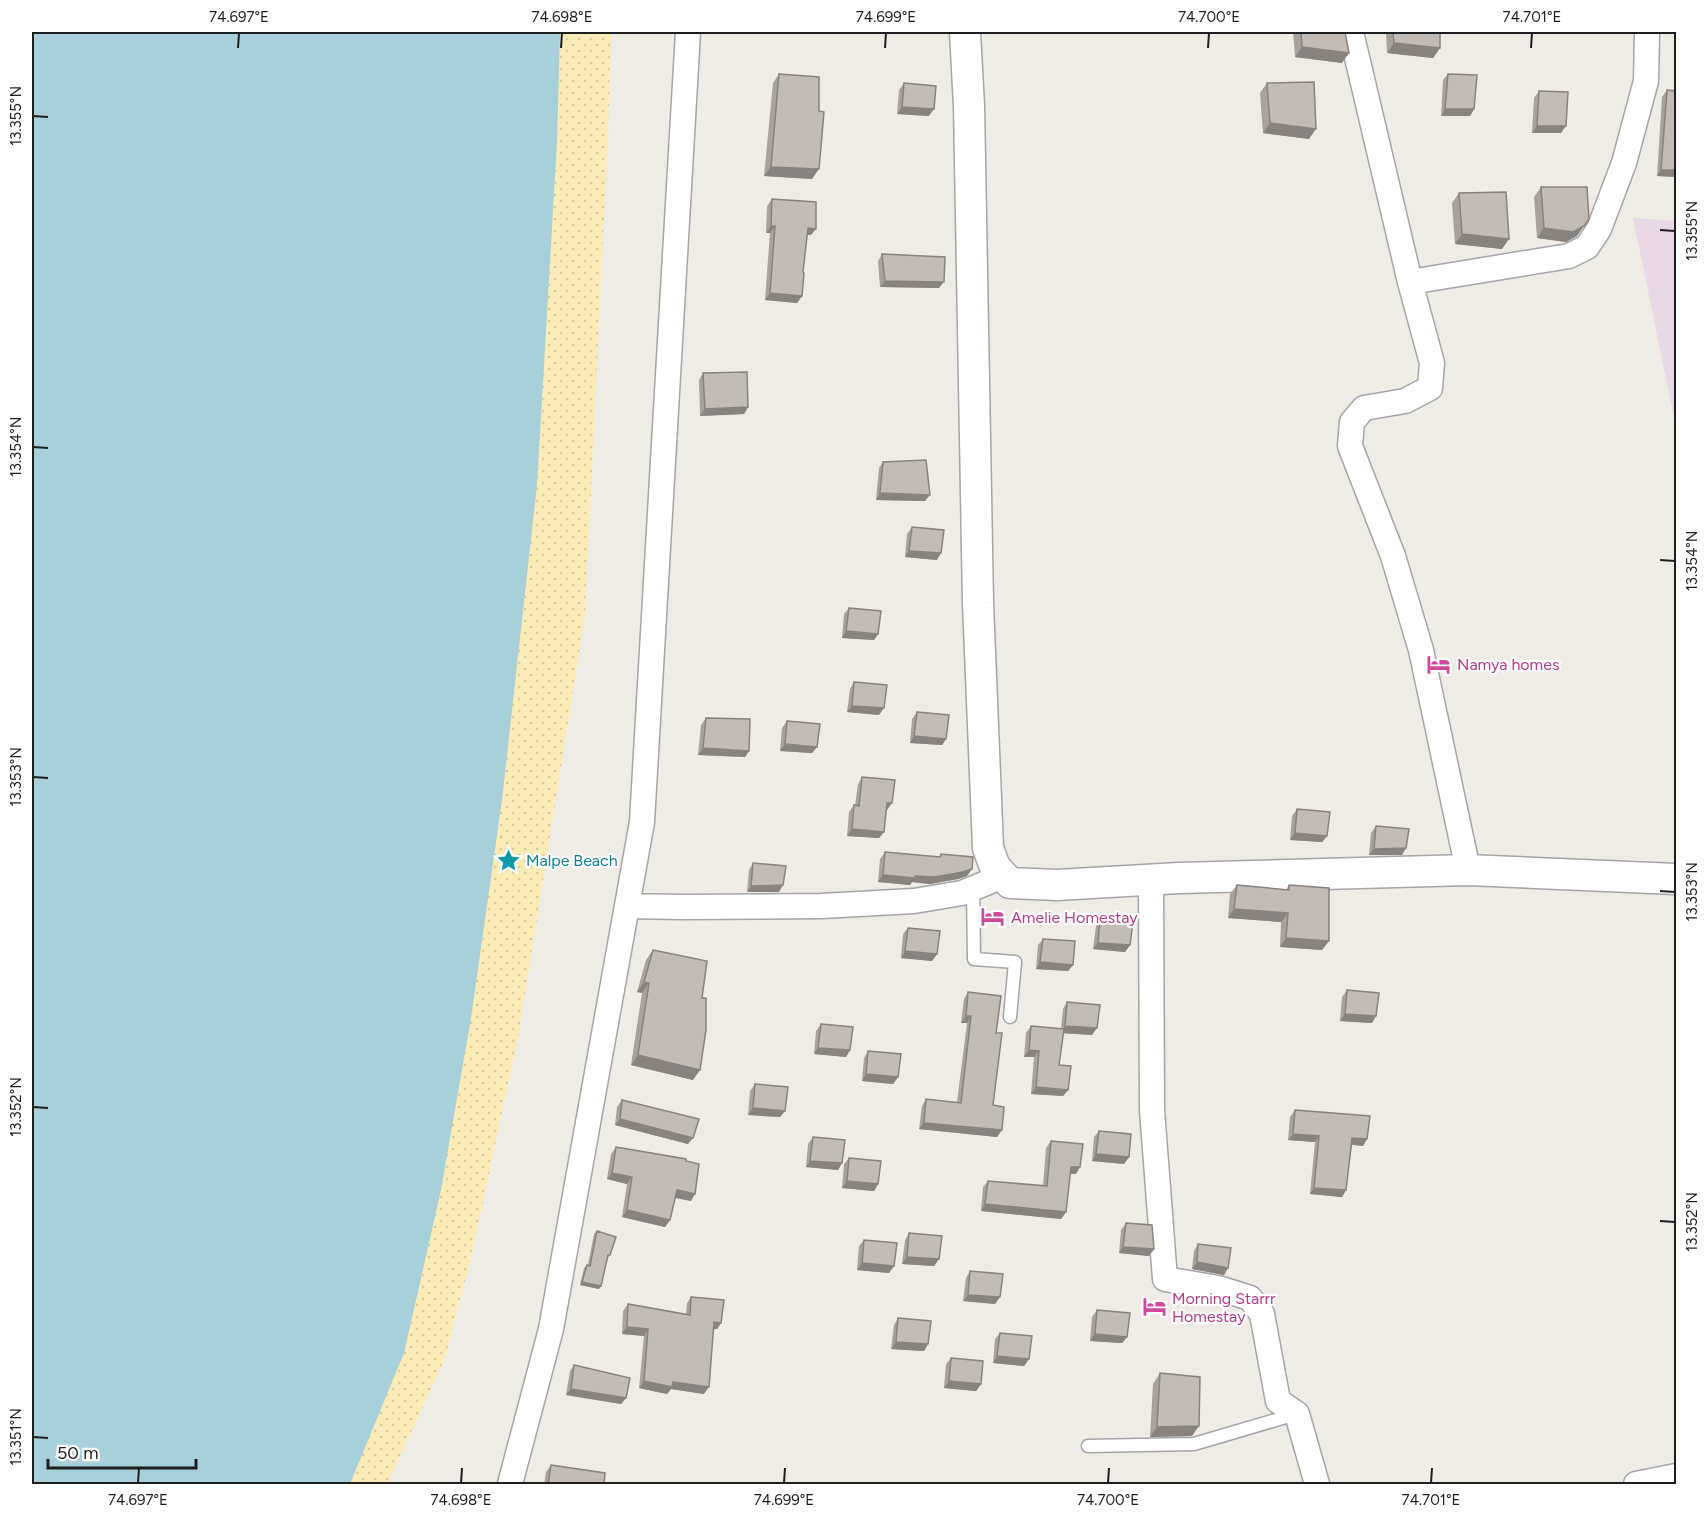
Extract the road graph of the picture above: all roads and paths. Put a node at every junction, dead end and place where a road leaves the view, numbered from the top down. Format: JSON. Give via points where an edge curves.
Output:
{"nodes":[{"id":1,"x":688,"y":32,"type":"edge"},
{"id":2,"x":965,"y":32,"type":"edge"},
{"id":3,"x":1351,"y":32,"type":"edge"},
{"id":4,"x":1647,"y":32,"type":"edge"},
{"id":5,"x":1410,"y":282,"type":"junction"},
{"id":6,"x":1468,"y":870,"type":"junction"},
{"id":7,"x":1003,"y":876,"type":"junction"},
{"id":8,"x":1677,"y":879,"type":"edge"},
{"id":9,"x":1151,"y":880,"type":"junction"},
{"id":10,"x":973,"y":889,"type":"junction"},
{"id":11,"x":627,"y":906,"type":"junction"},
{"id":12,"x":1010,"y":1017,"type":"dead end"},
{"id":13,"x":1298,"y":1414,"type":"junction"},
{"id":14,"x":1088,"y":1446,"type":"dead end"},
{"id":15,"x":1677,"y":1476,"type":"edge"},
{"id":16,"x":510,"y":1485,"type":"edge"},
{"id":17,"x":1317,"y":1485,"type":"edge"},
{"id":18,"x":1636,"y":1485,"type":"edge"}],
"edges":[{"from":1,"to":11,"type":"street","via":[[642,822]]},
{"from":2,"to":7,"type":"street","via":[[978,603],[988,848]]},
{"from":3,"to":5,"type":"street"},
{"from":4,"to":5,"type":"street","via":[[1646,81],[1624,163],[1599,229],[1587,247],[1569,256]]},
{"from":5,"to":6,"type":"street","via":[[1432,363],[1430,387],[1405,401],[1364,408],[1352,422],[1350,446],[1393,556],[1421,650]]},
{"from":6,"to":8,"type":"street"},
{"from":6,"to":9,"type":"street"},
{"from":7,"to":9,"type":"street","via":[[1010,883],[1057,885]]},
{"from":7,"to":10,"type":"street"},
{"from":9,"to":13,"type":"street","via":[[1152,1110],[1165,1279],[1250,1298],[1262,1314],[1278,1401]]},
{"from":10,"to":11,"type":"street","via":[[914,901],[821,906]]},
{"from":10,"to":12,"type":"lane","via":[[974,959],[1016,962]]},
{"from":11,"to":16,"type":"street","via":[[551,1329]]},
{"from":13,"to":14,"type":"lane","via":[[1194,1444]]},
{"from":13,"to":17,"type":"street"},
{"from":15,"to":18,"type":"street"}]}
